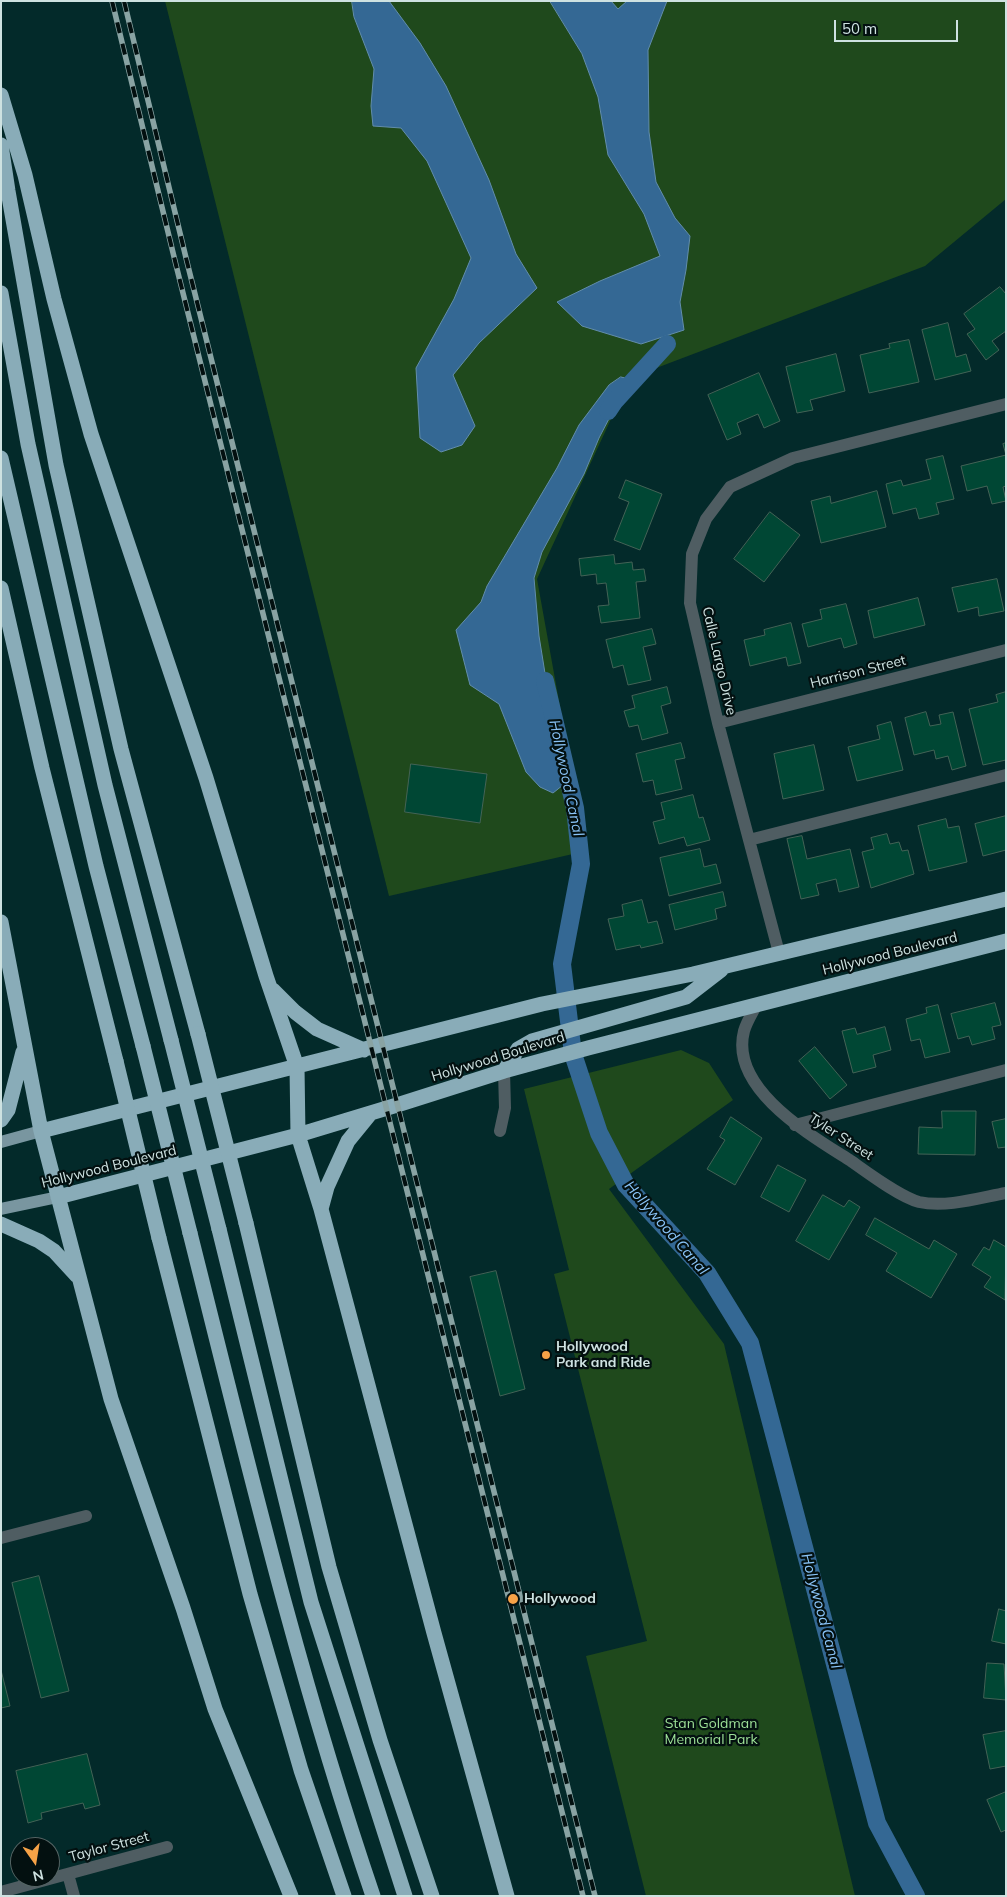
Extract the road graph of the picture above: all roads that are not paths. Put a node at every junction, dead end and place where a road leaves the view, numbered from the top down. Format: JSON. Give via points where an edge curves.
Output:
{"nodes":[{"id":1,"x":1,"y":95,"type":"edge"},
{"id":2,"x":1,"y":145,"type":"edge"},
{"id":3,"x":1,"y":293,"type":"edge"},
{"id":4,"x":1006,"y":404,"type":"edge"},
{"id":5,"x":1,"y":458,"type":"edge"},
{"id":6,"x":1,"y":588,"type":"edge"},
{"id":7,"x":1006,"y":650,"type":"edge"},
{"id":8,"x":718,"y":723,"type":"junction"},
{"id":9,"x":1006,"y":775,"type":"edge"},
{"id":10,"x":749,"y":840,"type":"junction"},
{"id":11,"x":1006,"y":899,"type":"edge"},
{"id":12,"x":1,"y":922,"type":"edge"},
{"id":13,"x":1006,"y":941,"type":"edge"},
{"id":14,"x":779,"y":953,"type":"junction"},
{"id":15,"x":726,"y":966,"type":"junction"},
{"id":16,"x":270,"y":987,"type":"junction"},
{"id":17,"x":757,"y":1004,"type":"junction"},
{"id":18,"x":24,"y":1046,"type":"junction"},
{"id":19,"x":364,"y":1050,"type":"junction"},
{"id":20,"x":297,"y":1067,"type":"junction"},
{"id":21,"x":1006,"y":1070,"type":"edge"},
{"id":22,"x":504,"y":1071,"type":"junction"},
{"id":23,"x":370,"y":1114,"type":"junction"},
{"id":24,"x":1,"y":1120,"type":"edge"},
{"id":25,"x":795,"y":1125,"type":"junction"},
{"id":26,"x":41,"y":1131,"type":"junction"},
{"id":27,"x":500,"y":1131,"type":"dead end"},
{"id":28,"x":298,"y":1135,"type":"junction"},
{"id":29,"x":1,"y":1142,"type":"edge"},
{"id":30,"x":1006,"y":1193,"type":"edge"},
{"id":31,"x":58,"y":1197,"type":"junction"},
{"id":32,"x":1,"y":1209,"type":"edge"},
{"id":33,"x":321,"y":1209,"type":"junction"},
{"id":34,"x":1,"y":1224,"type":"edge"},
{"id":35,"x":80,"y":1280,"type":"junction"},
{"id":36,"x":86,"y":1516,"type":"dead end"},
{"id":37,"x":1,"y":1538,"type":"edge"},
{"id":38,"x":167,"y":1847,"type":"dead end"},
{"id":39,"x":68,"y":1874,"type":"junction"},
{"id":40,"x":1,"y":1892,"type":"edge"},
{"id":41,"x":74,"y":1896,"type":"edge"},
{"id":42,"x":291,"y":1896,"type":"edge"},
{"id":43,"x":344,"y":1896,"type":"edge"},
{"id":44,"x":373,"y":1896,"type":"edge"},
{"id":45,"x":405,"y":1896,"type":"edge"},
{"id":46,"x":432,"y":1896,"type":"edge"},
{"id":47,"x":507,"y":1896,"type":"edge"}],
"edges":[{"from":1,"to":16,"type":"highway","via":[[25,175],[54,299],[91,434],[206,778]]},
{"from":2,"to":46,"type":"highway","bridge":true,"via":[[56,465],[121,749],[198,1034],[329,1567],[380,1740]]},
{"from":3,"to":45,"type":"highway","bridge":true,"via":[[28,444],[105,785],[311,1602]]},
{"from":4,"to":8,"type":"street","name":"Calle Largo Drive","via":[[793,458],[730,487],[706,519],[692,554],[690,603]]},
{"from":5,"to":44,"type":"highway","bridge":true,"via":[[96,866],[292,1635]]},
{"from":6,"to":43,"type":"highway","bridge":true,"via":[[42,768],[250,1594],[301,1770]]},
{"from":7,"to":8,"type":"street","name":"Harrison Street"},
{"from":8,"to":10,"type":"street","name":"Calle Largo Drive"},
{"from":9,"to":10,"type":"street"},
{"from":10,"to":14,"type":"street","name":"Calle Largo Drive"},
{"from":11,"to":14,"type":"highway","name":"Hollywood Boulevard"},
{"from":12,"to":18,"type":"highway"},
{"from":13,"to":17,"type":"highway","name":"Hollywood Boulevard"},
{"from":14,"to":15,"type":"highway","name":"Hollywood Boulevard"},
{"from":15,"to":19,"type":"highway","name":"Hollywood Boulevard","via":[[542,1004]]},
{"from":15,"to":22,"type":"highway","via":[[686,997],[532,1041],[518,1049]]},
{"from":16,"to":19,"type":"highway","via":[[316,1029]]},
{"from":16,"to":20,"type":"highway"},
{"from":17,"to":22,"type":"highway","name":"Hollywood Boulevard"},
{"from":17,"to":25,"type":"street","name":"Tyler Street","via":[[744,1032],[743,1050],[750,1073],[768,1098]]},
{"from":18,"to":24,"type":"highway","via":[[8,1110]]},
{"from":18,"to":26,"type":"highway"},
{"from":19,"to":20,"type":"highway","name":"Hollywood Boulevard"},
{"from":20,"to":26,"type":"highway","name":"Hollywood Boulevard"},
{"from":20,"to":28,"type":"highway"},
{"from":21,"to":25,"type":"street"},
{"from":22,"to":23,"type":"highway","name":"Hollywood Boulevard"},
{"from":22,"to":27,"type":"street","via":[[505,1108]]},
{"from":23,"to":28,"type":"highway","name":"Hollywood Boulevard"},
{"from":23,"to":33,"type":"highway","via":[[348,1141],[327,1187]]},
{"from":25,"to":30,"type":"street","name":"Tyler Street","via":[[890,1187],[919,1202],[953,1203]]},
{"from":26,"to":29,"type":"main road","name":"Hollywood Boulevard"},
{"from":26,"to":31,"type":"highway"},
{"from":28,"to":31,"type":"highway","name":"Hollywood Boulevard"},
{"from":28,"to":33,"type":"highway"},
{"from":31,"to":32,"type":"main road","name":"Hollywood Boulevard"},
{"from":31,"to":35,"type":"highway"},
{"from":33,"to":47,"type":"highway"},
{"from":34,"to":35,"type":"highway","via":[[40,1241],[54,1251]]},
{"from":35,"to":42,"type":"highway","via":[[111,1399],[215,1709]]},
{"from":36,"to":37,"type":"street"},
{"from":38,"to":39,"type":"street","name":"Taylor Street"},
{"from":39,"to":40,"type":"street","name":"Taylor Street"},
{"from":39,"to":41,"type":"street"}]}
